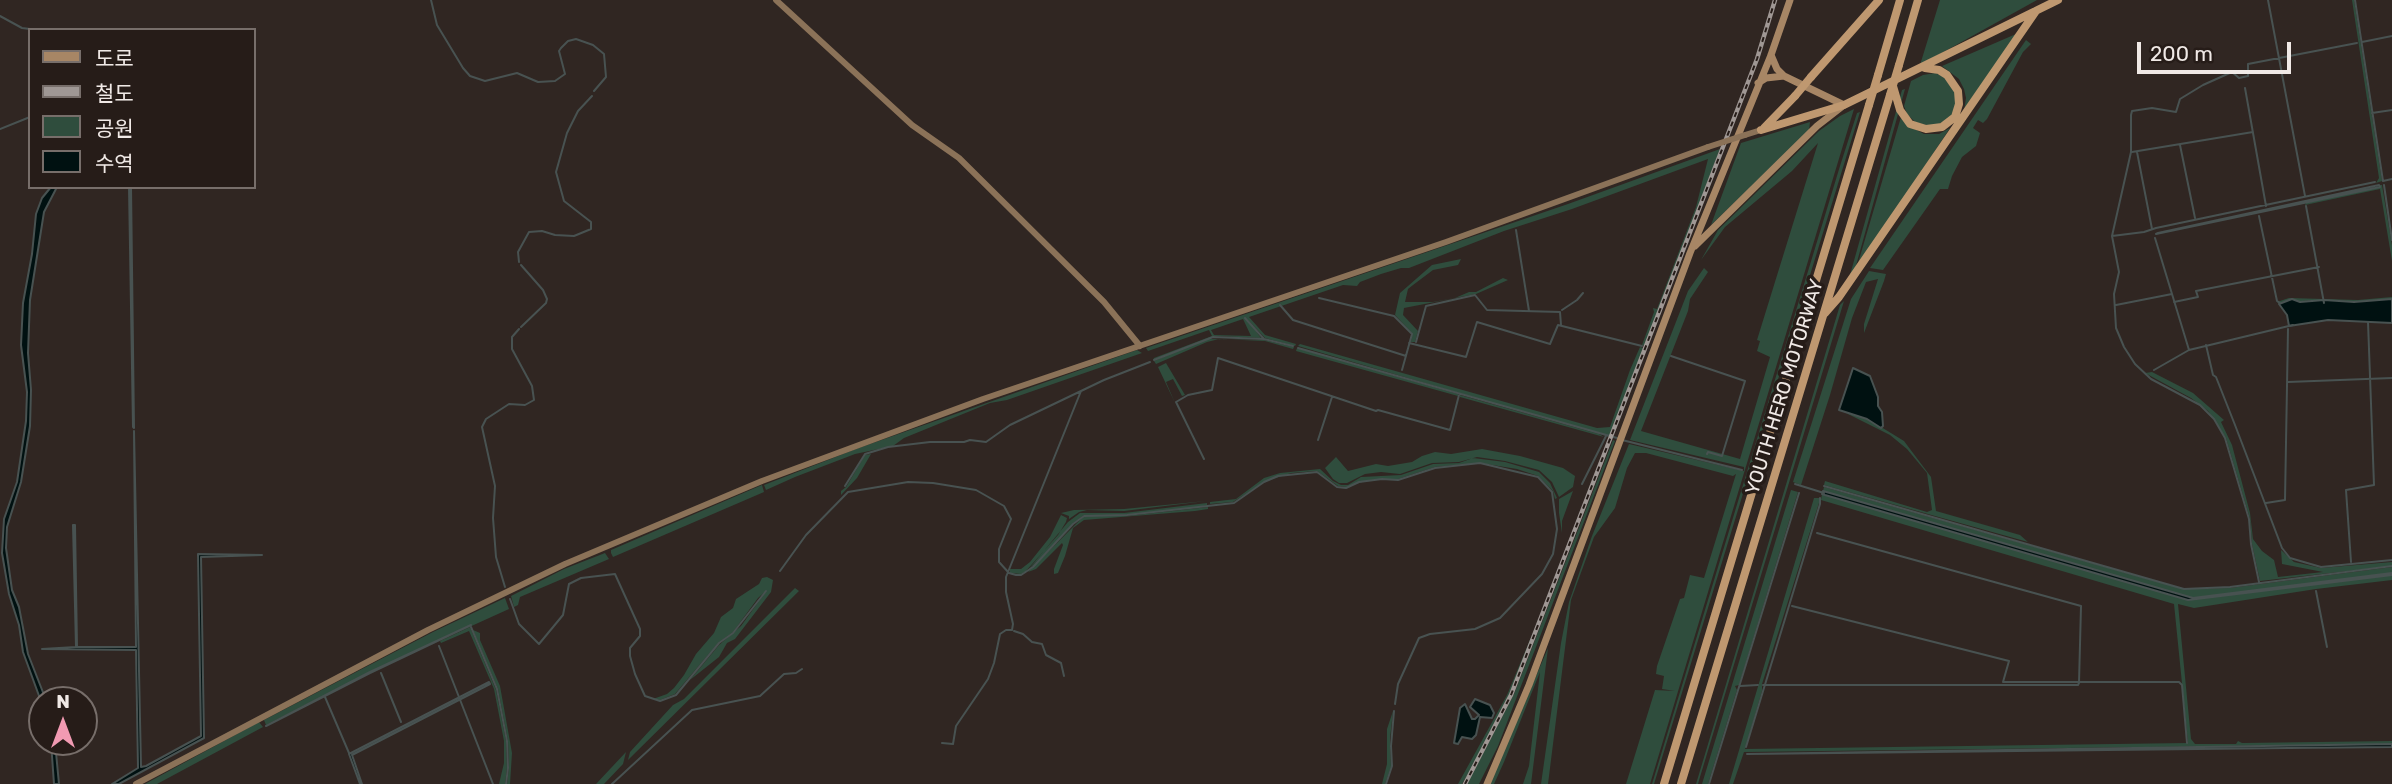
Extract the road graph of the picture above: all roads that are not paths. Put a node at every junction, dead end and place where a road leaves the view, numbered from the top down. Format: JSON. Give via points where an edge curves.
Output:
{"nodes":[{"id":1,"x":776,"y":0,"type":"edge"},
{"id":2,"x":1790,"y":0,"type":"edge"},
{"id":3,"x":1879,"y":0,"type":"edge"},
{"id":4,"x":1900,"y":0,"type":"edge"},
{"id":5,"x":1919,"y":0,"type":"edge"},
{"id":6,"x":2058,"y":0,"type":"edge"},
{"id":7,"x":2036,"y":11,"type":"junction"},
{"id":8,"x":1771,"y":55,"type":"junction"},
{"id":9,"x":1922,"y":69,"type":"junction"},
{"id":10,"x":1784,"y":76,"type":"junction"},
{"id":11,"x":1758,"y":83,"type":"junction"},
{"id":12,"x":1893,"y":91,"type":"junction"},
{"id":13,"x":1844,"y":105,"type":"junction"},
{"id":14,"x":1761,"y":130,"type":"junction"},
{"id":15,"x":1690,"y":253,"type":"junction"},
{"id":16,"x":1823,"y":315,"type":"junction"},
{"id":17,"x":1140,"y":346,"type":"junction"},
{"id":18,"x":136,"y":784,"type":"edge"},
{"id":19,"x":1487,"y":784,"type":"edge"},
{"id":20,"x":1664,"y":784,"type":"edge"},
{"id":21,"x":1681,"y":784,"type":"edge"}],
"edges":[{"from":1,"to":17,"type":"main road","via":[[912,125],[959,158],[1104,302]]},
{"from":2,"to":8,"type":"main road"},
{"from":3,"to":14,"type":"highway","bridge":true},
{"from":4,"to":20,"type":"highway","name":"YOUTH HERO MOTORWAY","bridge":true},
{"from":5,"to":12,"type":"highway","name":"YOUTH HERO MOTORWAY","bridge":true},
{"from":6,"to":7,"type":"highway"},
{"from":7,"to":9,"type":"highway"},
{"from":7,"to":16,"type":"highway"},
{"from":8,"to":10,"type":"main road"},
{"from":8,"to":11,"type":"main road"},
{"from":9,"to":12,"type":"highway","via":[[1939,70],[1955,85],[1959,104],[1950,123],[1934,129],[1917,128],[1904,117]]},
{"from":9,"to":13,"type":"highway"},
{"from":10,"to":11,"type":"main road"},
{"from":10,"to":13,"type":"main road"},
{"from":11,"to":15,"type":"main road"},
{"from":12,"to":16,"type":"highway","name":"YOUTH HERO MOTORWAY"},
{"from":13,"to":14,"type":"highway"},
{"from":13,"to":15,"type":"main road","via":[[1817,125]]},
{"from":14,"to":17,"type":"main road","bridge":true},
{"from":15,"to":19,"type":"main road","via":[[1530,685]]},
{"from":16,"to":21,"type":"highway","name":"YOUTH HERO MOTORWAY"},
{"from":17,"to":18,"type":"main road","via":[[794,468],[565,564],[407,641]]}]}
